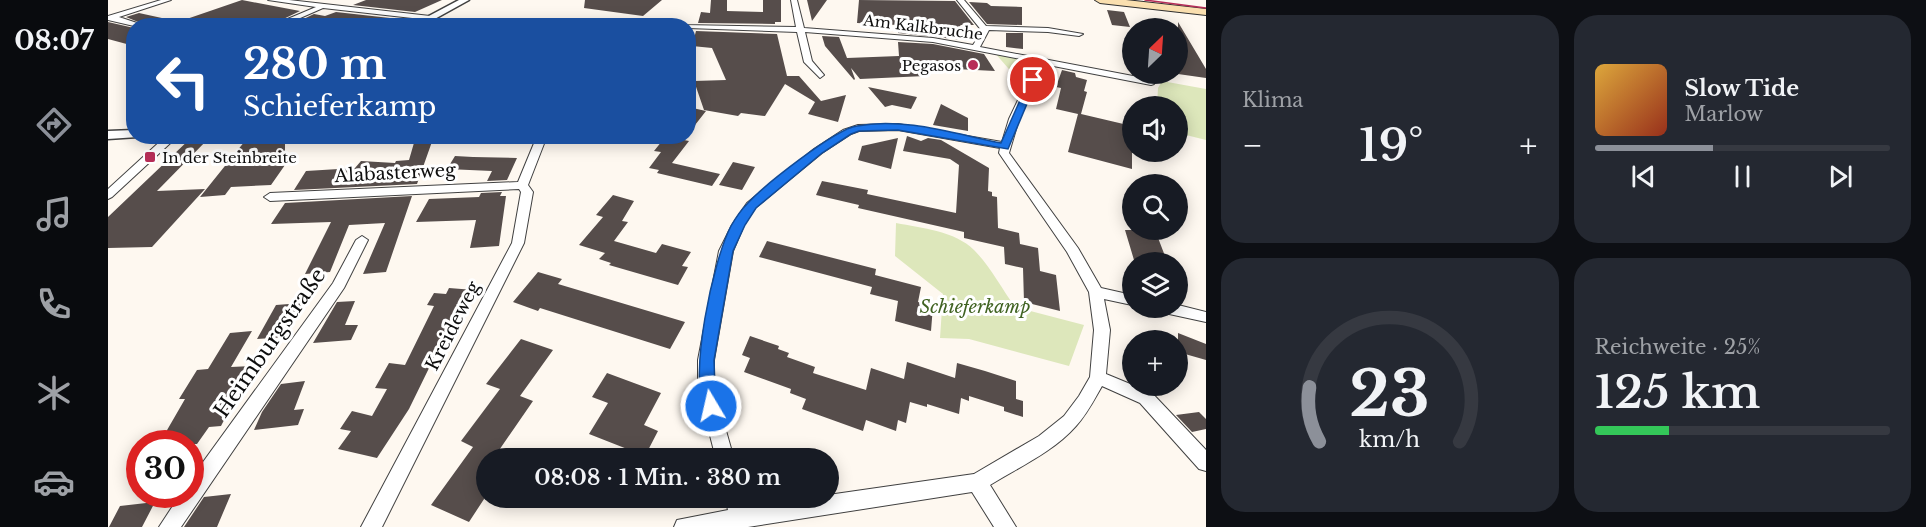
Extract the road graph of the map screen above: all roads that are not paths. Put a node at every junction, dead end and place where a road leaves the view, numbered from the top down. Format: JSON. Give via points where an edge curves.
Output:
{"nodes":[{"id":1,"x":167,"y":0,"type":"edge"},
{"id":2,"x":271,"y":0,"type":"edge"},
{"id":3,"x":465,"y":0,"type":"edge"},
{"id":4,"x":794,"y":0,"type":"edge"},
{"id":5,"x":960,"y":0,"type":"edge"},
{"id":6,"x":1100,"y":0,"type":"edge"},
{"id":7,"x":1198,"y":0,"type":"edge"},
{"id":8,"x":322,"y":7,"type":"junction"},
{"id":9,"x":1206,"y":12,"type":"edge"},
{"id":10,"x":109,"y":17,"type":"edge"},
{"id":11,"x":294,"y":18,"type":"edge"},
{"id":12,"x":430,"y":18,"type":"joint"},
{"id":13,"x":126,"y":22,"type":"edge"},
{"id":14,"x":696,"y":26,"type":"edge"},
{"id":15,"x":984,"y":28,"type":"junction"},
{"id":16,"x":800,"y":30,"type":"junction"},
{"id":17,"x":1079,"y":34,"type":"dead end"},
{"id":18,"x":976,"y":47,"type":"junction"},
{"id":19,"x":1041,"y":60,"type":"junction"},
{"id":20,"x":820,"y":75,"type":"dead end"},
{"id":21,"x":1122,"y":76,"type":"edge"},
{"id":22,"x":126,"y":134,"type":"edge"},
{"id":23,"x":108,"y":135,"type":"edge"},
{"id":24,"x":164,"y":144,"type":"edge"},
{"id":25,"x":539,"y":144,"type":"edge"},
{"id":26,"x":1005,"y":146,"type":"junction"},
{"id":27,"x":522,"y":185,"type":"junction"},
{"id":28,"x":108,"y":195,"type":"edge"},
{"id":29,"x":270,"y":197,"type":"dead end"},
{"id":30,"x":362,"y":240,"type":"dead end"},
{"id":31,"x":1096,"y":292,"type":"junction"},
{"id":32,"x":1122,"y":298,"type":"edge"},
{"id":33,"x":1188,"y":313,"type":"edge"},
{"id":34,"x":1206,"y":317,"type":"edge"},
{"id":35,"x":1098,"y":377,"type":"junction"},
{"id":36,"x":722,"y":448,"type":"edge"},
{"id":37,"x":1206,"y":463,"type":"edge"},
{"id":38,"x":977,"y":482,"type":"junction"},
{"id":39,"x":839,"y":497,"type":"edge"},
{"id":40,"x":737,"y":508,"type":"edge"},
{"id":41,"x":170,"y":527,"type":"edge"},
{"id":42,"x":371,"y":527,"type":"edge"},
{"id":43,"x":684,"y":527,"type":"edge"},
{"id":44,"x":1006,"y":527,"type":"edge"}],
"edges":[{"from":1,"to":10,"type":"street"},
{"from":2,"to":8,"type":"street"},
{"from":3,"to":12,"type":"street"},
{"from":4,"to":16,"type":"street"},
{"from":5,"to":15,"type":"street"},
{"from":6,"to":9,"type":"main road"},
{"from":7,"to":9,"type":"main road"},
{"from":8,"to":11,"type":"street"},
{"from":8,"to":12,"type":"street"},
{"from":10,"to":13,"type":"street"},
{"from":14,"to":16,"type":"street","name":"Am Kalkbruche"},
{"from":15,"to":17,"type":"street"},
{"from":15,"to":18,"type":"street","via":[[985,34]]},
{"from":16,"to":18,"type":"street","name":"Am Kalkbruche","via":[[869,33]]},
{"from":16,"to":20,"type":"street","via":[[808,62]]},
{"from":18,"to":19,"type":"street","name":"Am Kalkbruche"},
{"from":19,"to":21,"type":"street","name":"Am Kalkbruche"},
{"from":19,"to":26,"type":"street"},
{"from":22,"to":23,"type":"street"},
{"from":24,"to":28,"type":"street"},
{"from":25,"to":27,"type":"street","name":"Kreideweg"},
{"from":26,"to":31,"type":"street","via":[[1004,153],[1073,251]]},
{"from":26,"to":36,"type":"street","via":[[898,127],[858,128],[818,151],[752,206],[726,251],[706,360],[706,388]]},
{"from":27,"to":29,"type":"street","name":"Alabasterweg"},
{"from":27,"to":42,"type":"street","name":"Kreideweg","via":[[527,192],[518,243]]},
{"from":30,"to":41,"type":"street","name":"Heimburgstraße","via":[[339,285]]},
{"from":31,"to":32,"type":"street"},
{"from":31,"to":35,"type":"street","via":[[1102,330]]},
{"from":33,"to":34,"type":"street"},
{"from":35,"to":37,"type":"street","via":[[1146,398]]},
{"from":35,"to":38,"type":"street","via":[[1070,421],[1045,442]]},
{"from":38,"to":39,"type":"street"},
{"from":38,"to":44,"type":"street"},
{"from":40,"to":43,"type":"street"}]}
